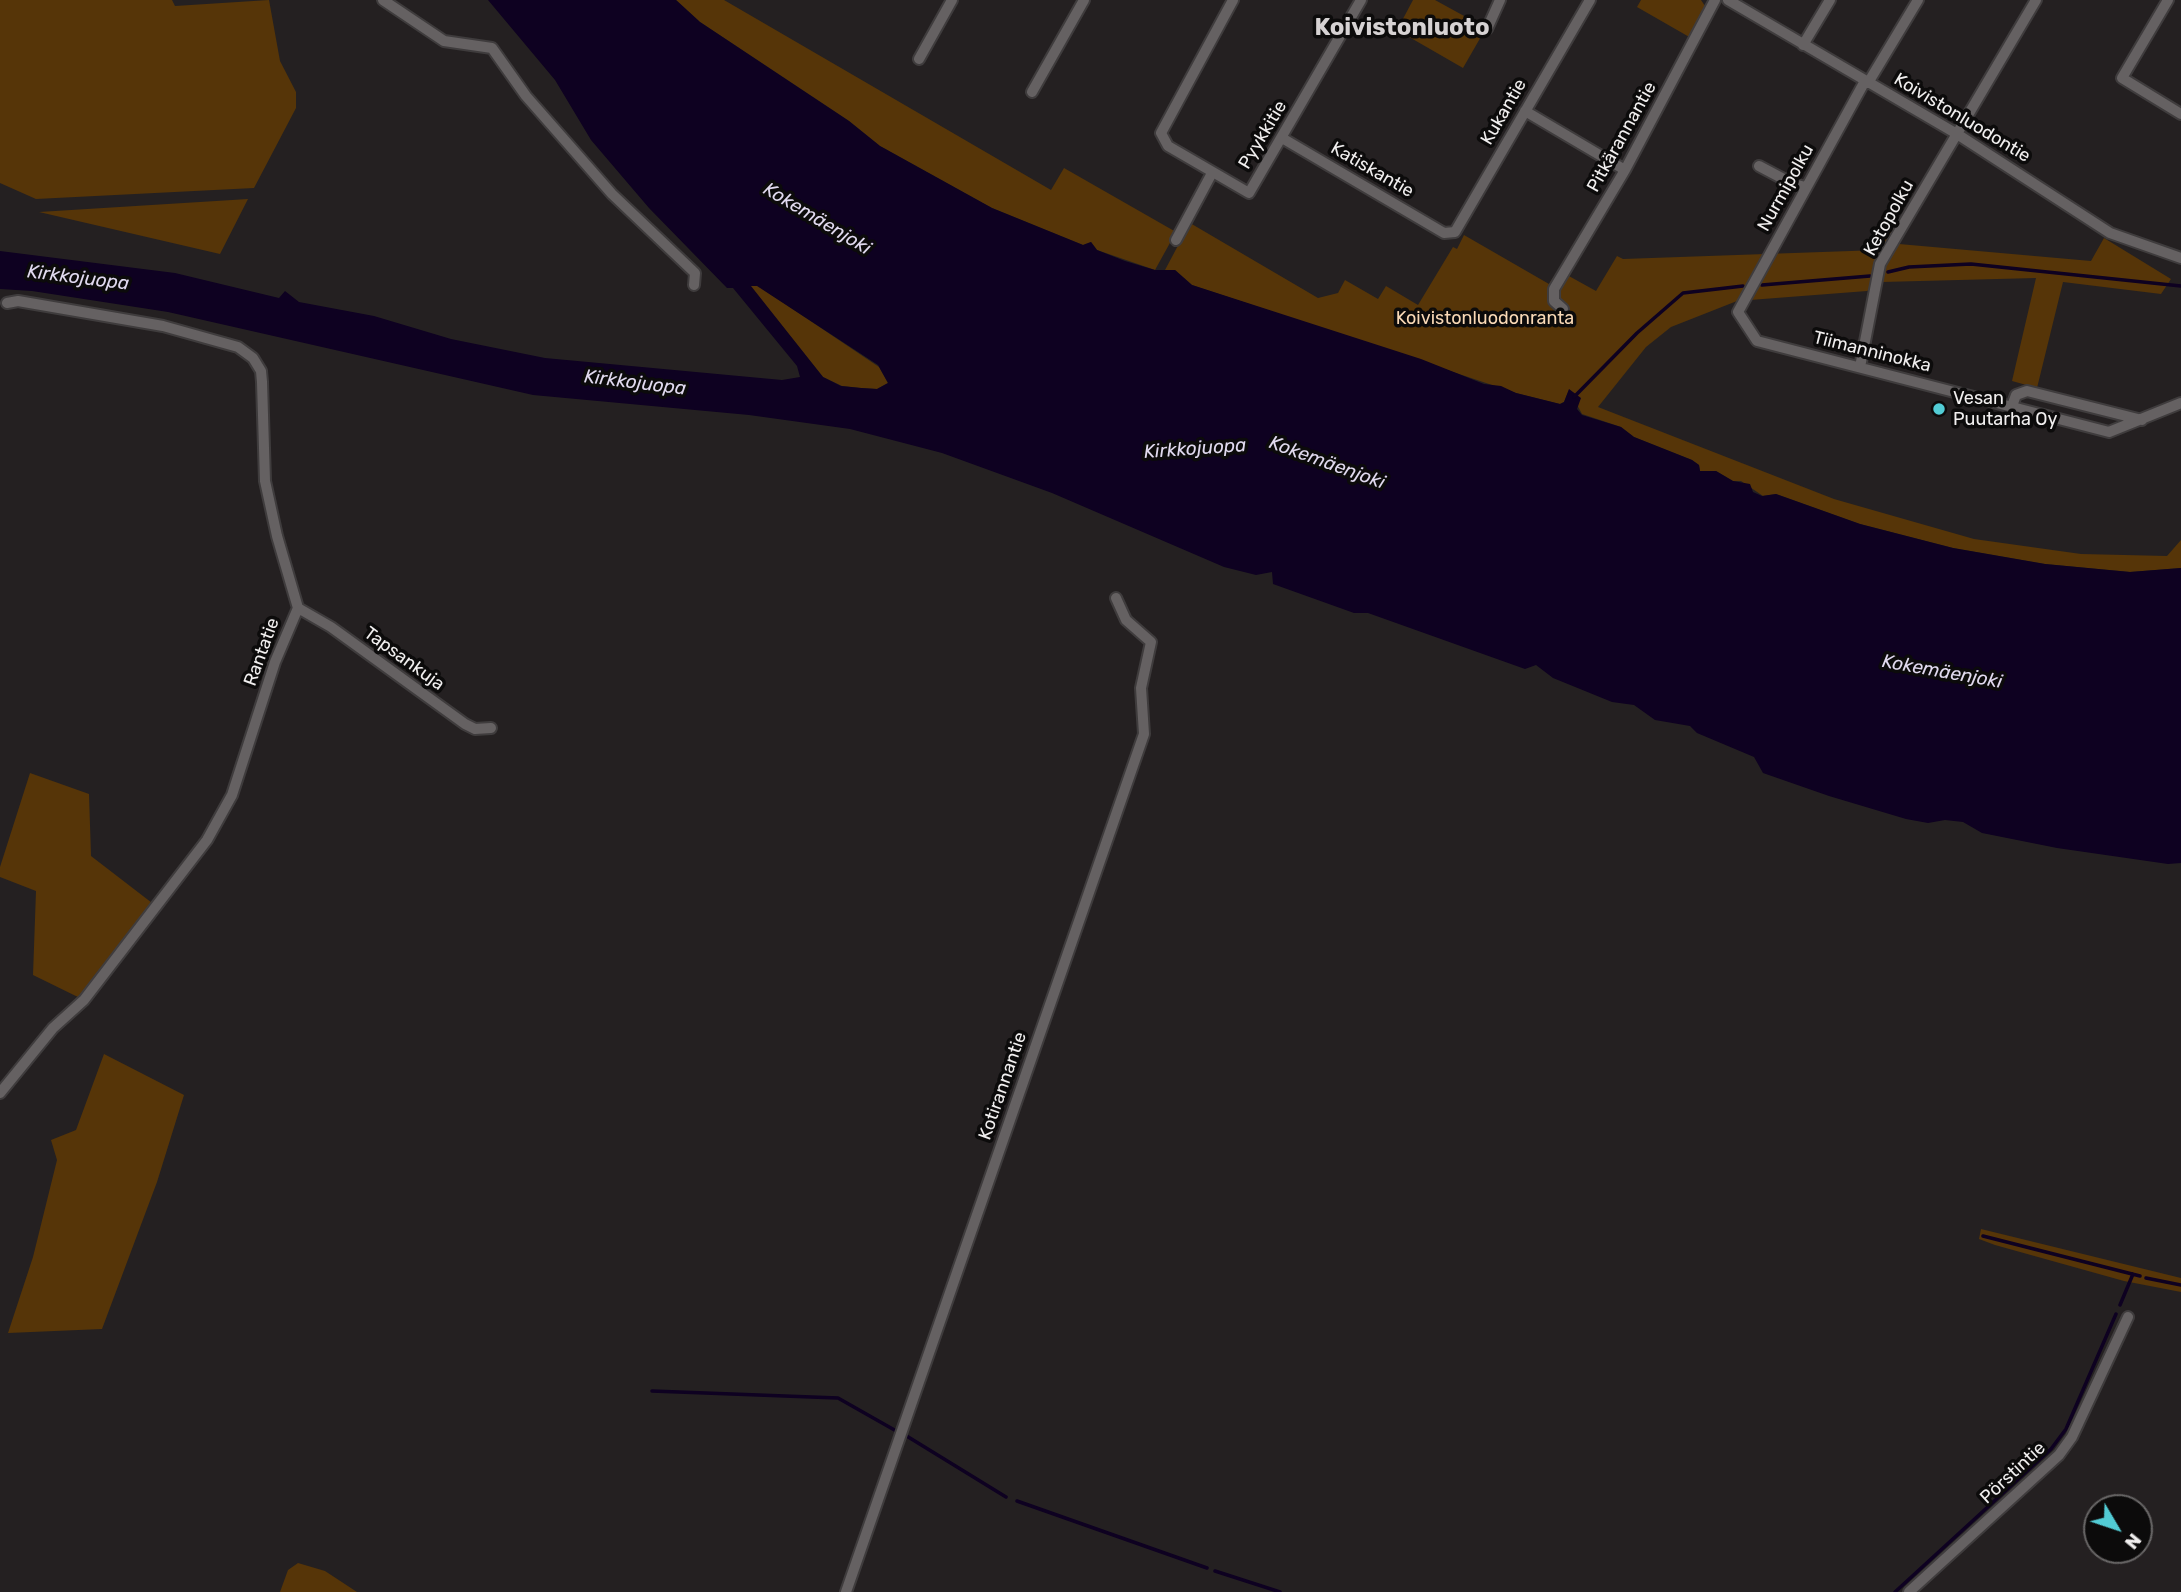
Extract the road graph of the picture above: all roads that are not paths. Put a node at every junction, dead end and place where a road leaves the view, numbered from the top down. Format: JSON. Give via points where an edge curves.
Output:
{"nodes":[{"id":1,"x":383,"y":0,"type":"edge"},
{"id":2,"x":952,"y":0,"type":"edge"},
{"id":3,"x":1084,"y":0,"type":"edge"},
{"id":4,"x":1233,"y":0,"type":"edge"},
{"id":5,"x":1361,"y":0,"type":"edge"},
{"id":6,"x":1500,"y":0,"type":"edge"},
{"id":7,"x":1590,"y":0,"type":"edge"},
{"id":8,"x":1715,"y":0,"type":"edge"},
{"id":9,"x":1728,"y":0,"type":"edge"},
{"id":10,"x":1830,"y":0,"type":"edge"},
{"id":11,"x":1918,"y":0,"type":"edge"},
{"id":12,"x":2036,"y":0,"type":"edge"},
{"id":13,"x":2168,"y":0,"type":"edge"},
{"id":14,"x":1487,"y":29,"type":"dead end"},
{"id":15,"x":1803,"y":45,"type":"junction"},
{"id":16,"x":919,"y":59,"type":"dead end"},
{"id":17,"x":1867,"y":82,"type":"junction"},
{"id":18,"x":1032,"y":92,"type":"dead end"},
{"id":19,"x":1525,"y":111,"type":"junction"},
{"id":20,"x":2181,"y":114,"type":"edge"},
{"id":21,"x":1957,"y":134,"type":"junction"},
{"id":22,"x":1282,"y":138,"type":"junction"},
{"id":23,"x":1759,"y":166,"type":"dead end"},
{"id":24,"x":1625,"y":170,"type":"junction"},
{"id":25,"x":1212,"y":173,"type":"junction"},
{"id":26,"x":1805,"y":187,"type":"junction"},
{"id":27,"x":1444,"y":233,"type":"joint"},
{"id":28,"x":1176,"y":240,"type":"dead end"},
{"id":29,"x":2181,"y":258,"type":"edge"},
{"id":30,"x":694,"y":285,"type":"dead end"},
{"id":31,"x":7,"y":303,"type":"dead end"},
{"id":32,"x":1563,"y":309,"type":"dead end"},
{"id":33,"x":1738,"y":312,"type":"joint"},
{"id":34,"x":1860,"y":367,"type":"junction"},
{"id":35,"x":2181,"y":403,"type":"edge"},
{"id":36,"x":2012,"y":406,"type":"junction"},
{"id":37,"x":2142,"y":420,"type":"junction"},
{"id":38,"x":1116,"y":598,"type":"dead end"},
{"id":39,"x":298,"y":608,"type":"junction"},
{"id":40,"x":491,"y":728,"type":"dead end"},
{"id":41,"x":0,"y":1093,"type":"edge"},
{"id":42,"x":2128,"y":1317,"type":"dead end"},
{"id":43,"x":846,"y":1592,"type":"edge"},
{"id":44,"x":1909,"y":1592,"type":"edge"}],
"edges":[{"from":1,"to":30,"type":"street","via":[[444,41],[492,48],[526,96],[603,185],[695,273]]},
{"from":2,"to":16,"type":"street"},
{"from":3,"to":18,"type":"street"},
{"from":4,"to":25,"type":"street","name":"Pyykkitie","via":[[1161,132],[1168,146]]},
{"from":5,"to":22,"type":"street","name":"Pyykkitie"},
{"from":6,"to":14,"type":"street"},
{"from":7,"to":19,"type":"street","name":"Kukantie"},
{"from":8,"to":24,"type":"street","name":"Pitkärannantie"},
{"from":9,"to":15,"type":"street","name":"Koivistonluodontie"},
{"from":10,"to":15,"type":"street"},
{"from":11,"to":17,"type":"street","name":"Nurmipolku"},
{"from":12,"to":21,"type":"street","name":"Ketopolku"},
{"from":13,"to":20,"type":"street","via":[[2122,78]]},
{"from":15,"to":17,"type":"street","name":"Koivistonluodontie"},
{"from":17,"to":21,"type":"street","name":"Koivistonluodontie"},
{"from":17,"to":26,"type":"street","name":"Nurmipolku"},
{"from":19,"to":24,"type":"street"},
{"from":19,"to":27,"type":"street","name":"Kukantie","via":[[1455,232]]},
{"from":21,"to":29,"type":"street","name":"Koivistonluodontie","via":[[2110,233]]},
{"from":21,"to":34,"type":"street","name":"Ketopolku","via":[[1880,264]]},
{"from":22,"to":25,"type":"street","name":"Pyykkitie","via":[[1249,193]]},
{"from":22,"to":27,"type":"street","name":"Katiskantie"},
{"from":23,"to":26,"type":"street"},
{"from":24,"to":32,"type":"street","name":"Pitkärannantie","via":[[1554,289],[1554,301]]},
{"from":25,"to":28,"type":"street"},
{"from":26,"to":33,"type":"street","name":"Nurmipolku"},
{"from":31,"to":39,"type":"street","name":"Rantatie","via":[[18,301],[163,326],[238,347],[253,358],[261,371],[265,481]]},
{"from":33,"to":34,"type":"street","name":"Tiimanninokka","via":[[1757,341]]},
{"from":34,"to":36,"type":"street","name":"Tiimanninokka"},
{"from":35,"to":37,"type":"street","name":"Tiimanninokka"},
{"from":36,"to":37,"type":"street","name":"Tiimanninokka","via":[[2109,432]]},
{"from":36,"to":37,"type":"street","via":[[2016,395],[2027,391]]},
{"from":38,"to":43,"type":"street","name":"Kotirannantie","via":[[1126,620],[1151,642],[1142,688],[1143,734]]},
{"from":39,"to":40,"type":"street","name":"Tapsankuja","via":[[465,724]]},
{"from":39,"to":41,"type":"street","name":"Rantatie","via":[[275,662],[232,795],[207,840],[84,1000],[53,1028]]},
{"from":42,"to":44,"type":"street","name":"Pörstintie","via":[[2072,1437],[2059,1455]]}]}
